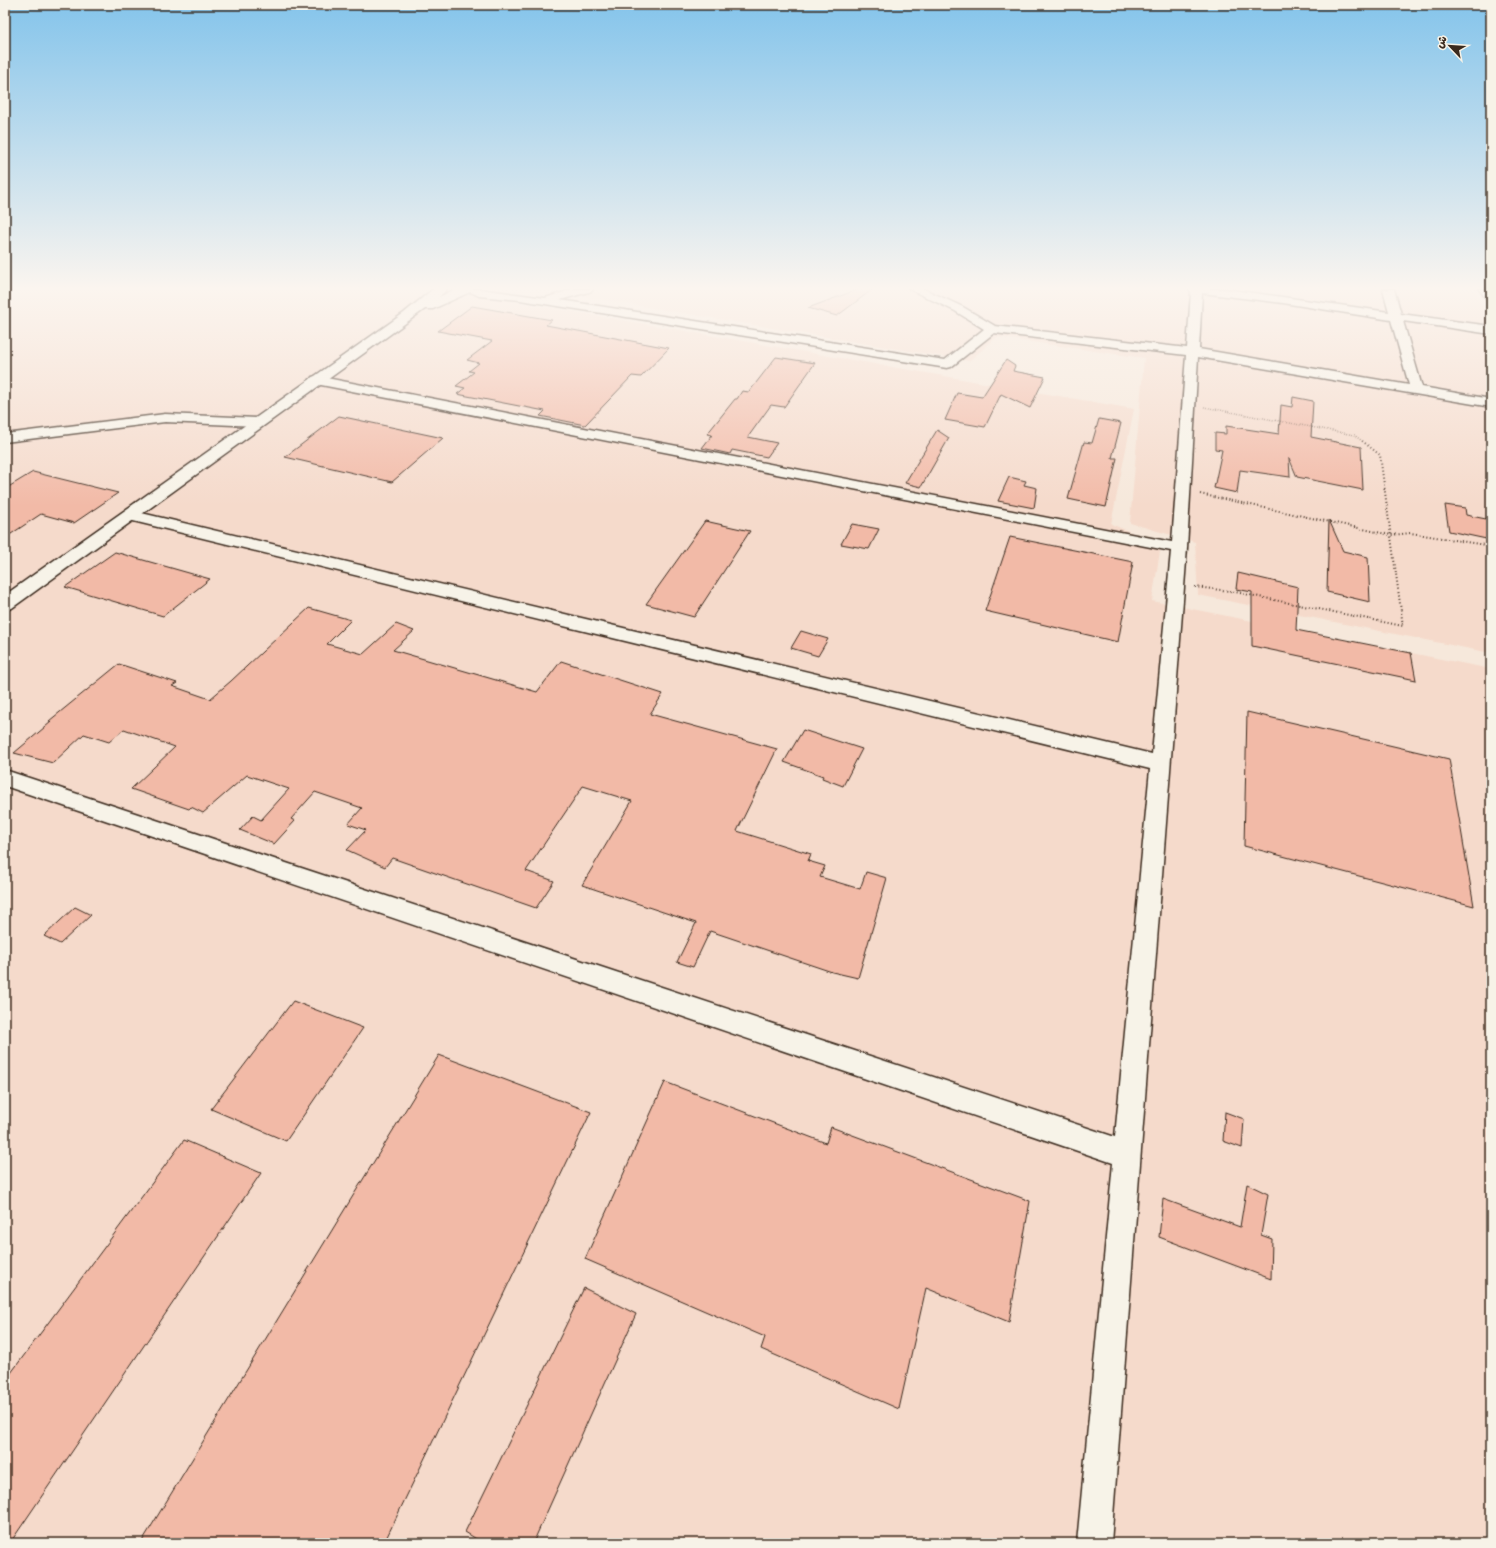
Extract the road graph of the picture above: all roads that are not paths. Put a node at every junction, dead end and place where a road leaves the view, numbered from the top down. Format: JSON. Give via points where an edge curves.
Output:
{"nodes":[{"id":1,"x":343,"y":361,"type":"edge"},
{"id":2,"x":929,"y":361,"type":"edge"},
{"id":3,"x":951,"y":361,"type":"edge"},
{"id":4,"x":1192,"y":361,"type":"edge"},
{"id":5,"x":1249,"y":361,"type":"edge"},
{"id":6,"x":1408,"y":361,"type":"edge"},
{"id":7,"x":316,"y":380,"type":"junction"},
{"id":8,"x":1416,"y":389,"type":"junction"},
{"id":9,"x":1491,"y":403,"type":"edge"},
{"id":10,"x":257,"y":422,"type":"junction"},
{"id":11,"x":5,"y":438,"type":"edge"},
{"id":12,"x":129,"y":515,"type":"junction"},
{"id":13,"x":1179,"y":548,"type":"junction"},
{"id":14,"x":5,"y":604,"type":"edge"},
{"id":15,"x":1161,"y":764,"type":"junction"},
{"id":16,"x":5,"y":778,"type":"edge"},
{"id":17,"x":1128,"y":1154,"type":"junction"},
{"id":18,"x":1094,"y":1543,"type":"edge"}],
"edges":[{"from":1,"to":7,"type":"street"},
{"from":2,"to":3,"type":"street","via":[[947,364]]},
{"from":4,"to":13,"type":"street"},
{"from":5,"to":8,"type":"street"},
{"from":6,"to":8,"type":"street"},
{"from":7,"to":10,"type":"street"},
{"from":7,"to":13,"type":"street"},
{"from":8,"to":9,"type":"street"},
{"from":10,"to":11,"type":"street","via":[[165,418]]},
{"from":10,"to":12,"type":"street"},
{"from":12,"to":14,"type":"street"},
{"from":12,"to":15,"type":"street"},
{"from":13,"to":15,"type":"street"},
{"from":15,"to":17,"type":"street"},
{"from":16,"to":17,"type":"street"},
{"from":17,"to":18,"type":"street"}]}
